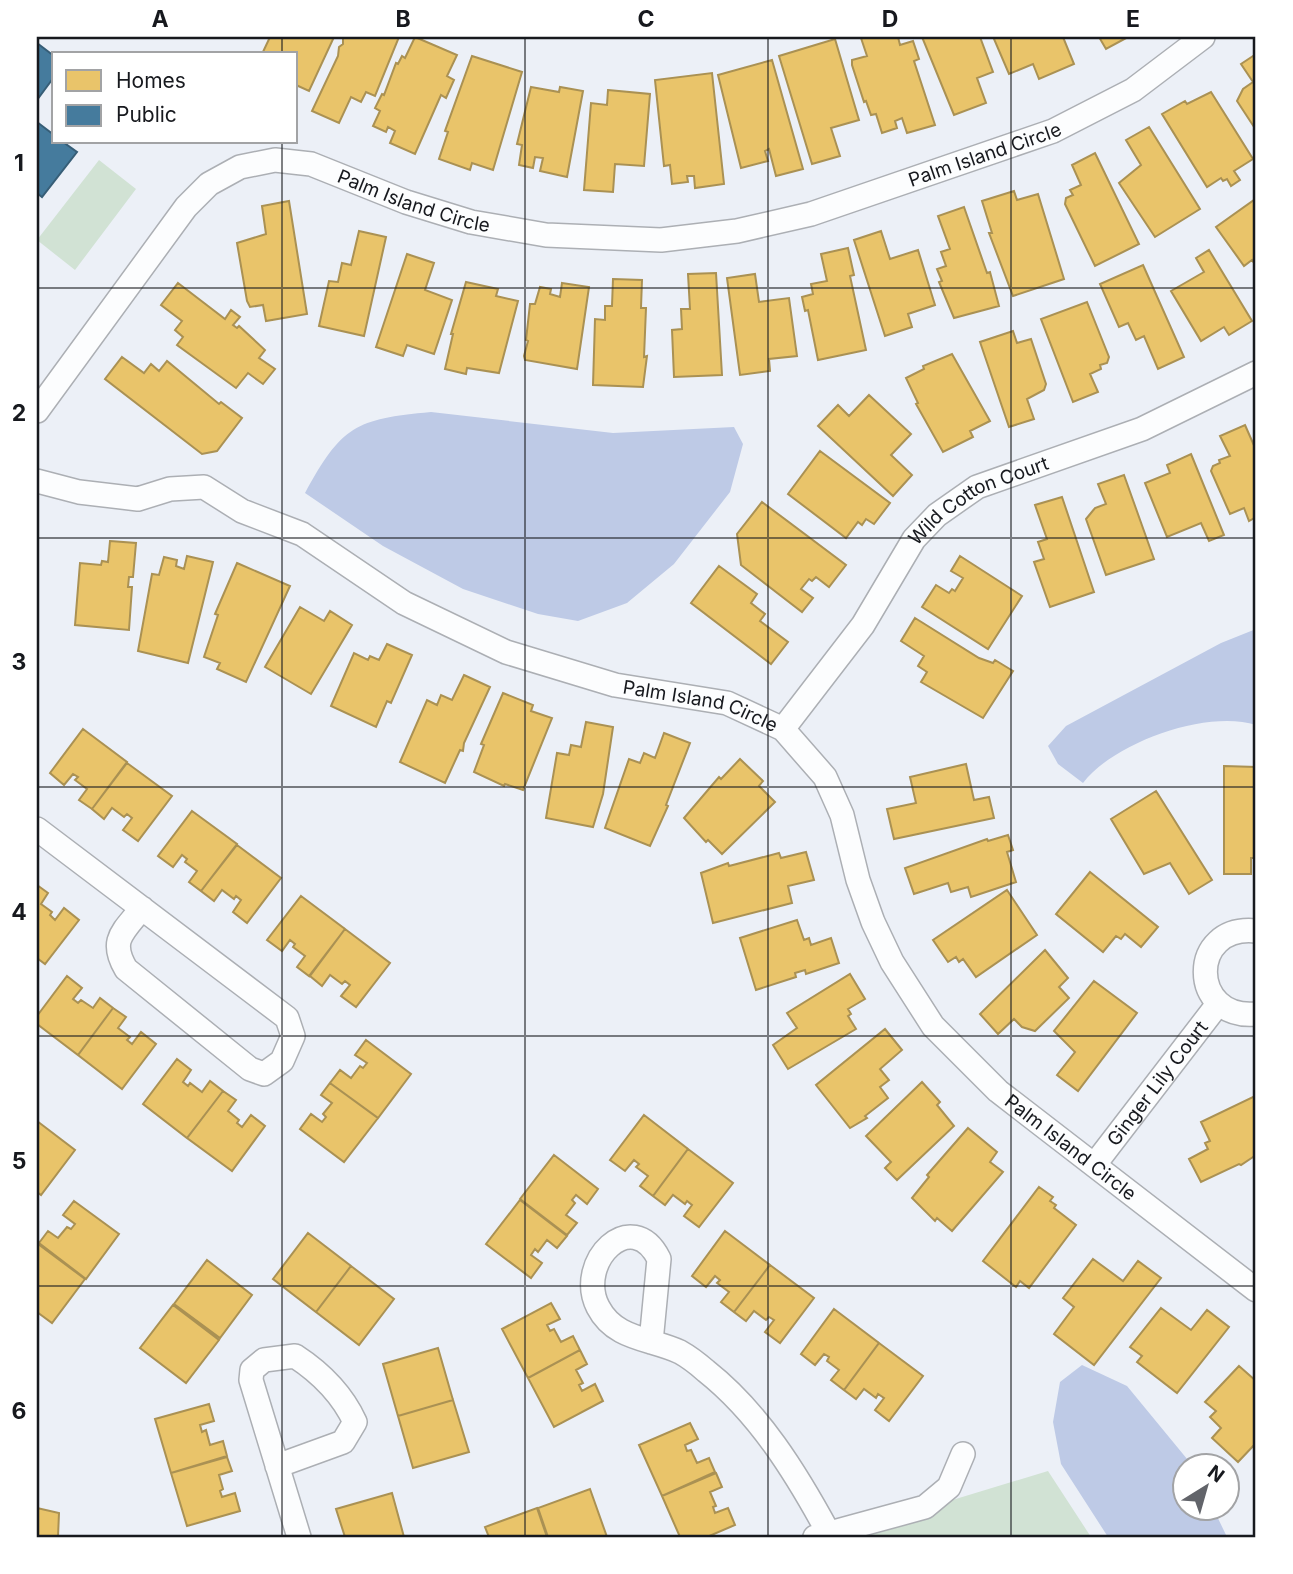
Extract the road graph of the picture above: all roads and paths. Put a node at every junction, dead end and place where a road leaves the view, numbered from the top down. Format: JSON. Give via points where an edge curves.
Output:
{"nodes":[{"id":1,"x":1203,"y":37,"type":"edge"},
{"id":2,"x":1256,"y":373,"type":"edge"},
{"id":3,"x":37,"y":411,"type":"edge"},
{"id":4,"x":37,"y":481,"type":"edge"},
{"id":5,"x":783,"y":729,"type":"junction"},
{"id":6,"x":37,"y":829,"type":"edge"},
{"id":7,"x":142,"y":908,"type":"junction"},
{"id":8,"x":1256,"y":931,"type":"edge"},
{"id":9,"x":1218,"y":1004,"type":"junction"},
{"id":10,"x":1256,"y":1014,"type":"edge"},
{"id":11,"x":1096,"y":1164,"type":"junction"},
{"id":12,"x":1256,"y":1290,"type":"edge"},
{"id":13,"x":652,"y":1342,"type":"dead end"},
{"id":14,"x":963,"y":1454,"type":"dead end"},
{"id":15,"x":277,"y":1466,"type":"junction"},
{"id":16,"x":822,"y":1535,"type":"edge"},
{"id":17,"x":299,"y":1537,"type":"edge"}],
"edges":[{"from":1,"to":3,"type":"street","name":"Palm Island Circle","via":[[1133,90],[1053,131],[811,214],[737,231],[661,240],[546,236],[471,222],[311,164],[275,160],[240,167],[209,184],[186,207]]},
{"from":2,"to":5,"type":"street","name":"Wild Cotton Court","via":[[1142,429],[977,487],[937,514],[914,539],[863,625]]},
{"from":4,"to":5,"type":"street","name":"Palm Island Circle","via":[[138,499],[170,489],[204,487],[242,511],[302,534],[404,603],[506,652],[615,685],[727,704]]},
{"from":5,"to":11,"type":"street","name":"Palm Island Circle","via":[[825,777],[842,814],[873,922],[914,1000],[983,1078]]},
{"from":6,"to":7,"type":"street"},
{"from":7,"to":7,"type":"street","via":[[287,1018],[293,1036],[282,1061],[264,1074],[250,1069],[126,970],[117,953],[119,939]]},
{"from":8,"to":9,"type":"street","via":[[1230,933],[1210,952],[1205,979]]},
{"from":9,"to":10,"type":"street","via":[[1230,1011]]},
{"from":9,"to":11,"type":"street","name":"Ginger Lily Court"},
{"from":11,"to":12,"type":"street","name":"Palm Island Circle"},
{"from":13,"to":16,"type":"street","via":[[681,1353],[730,1391],[794,1471]]},
{"from":14,"to":16,"type":"street","via":[[949,1487],[925,1507]]},
{"from":15,"to":15,"type":"street","via":[[252,1370],[264,1360],[295,1356],[314,1368],[346,1403],[355,1422],[343,1442]]},
{"from":15,"to":17,"type":"street"}]}
